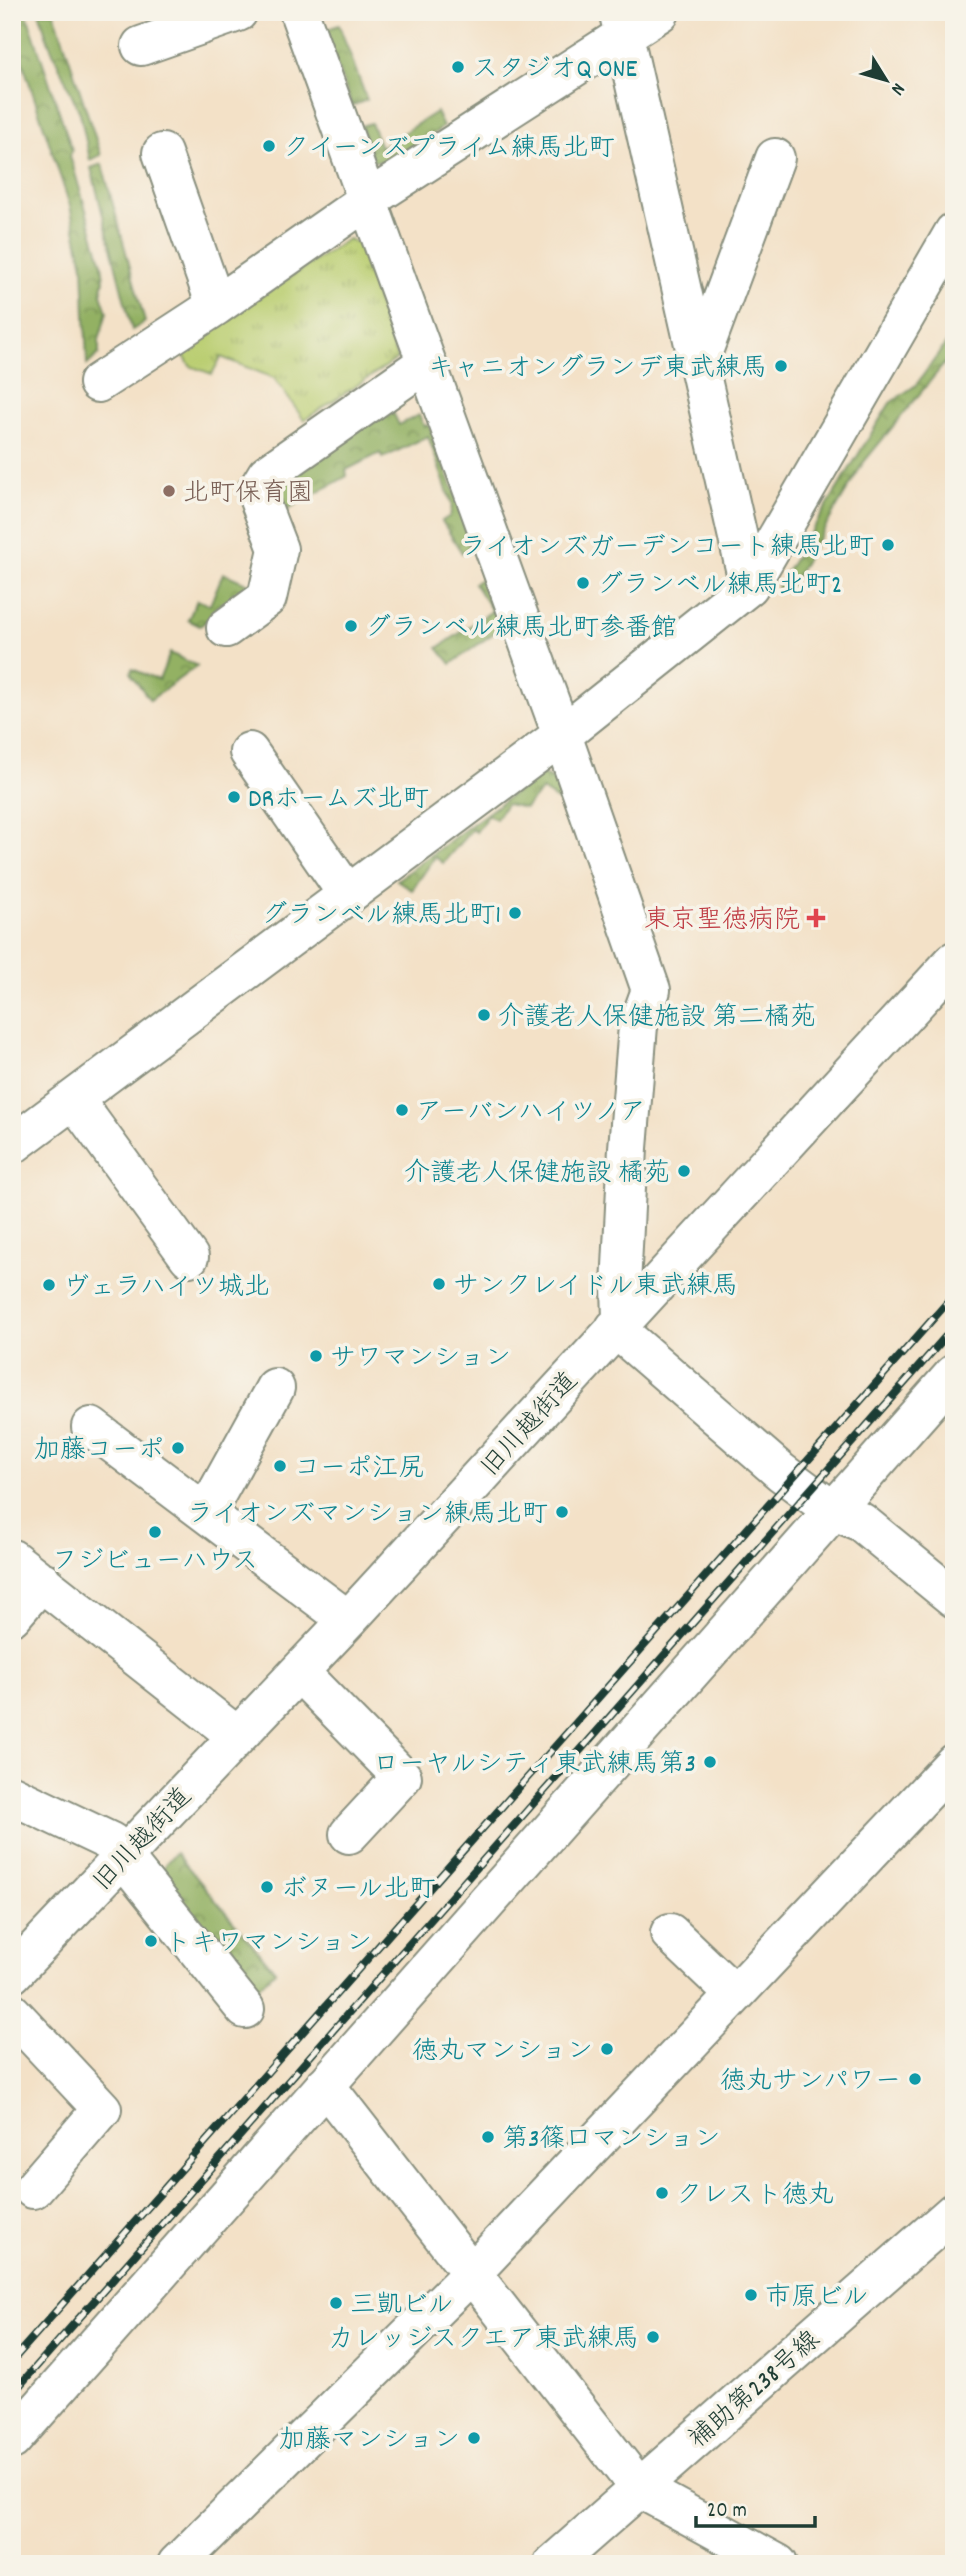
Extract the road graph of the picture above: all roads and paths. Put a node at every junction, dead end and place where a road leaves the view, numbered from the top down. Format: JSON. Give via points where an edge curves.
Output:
{"nodes":[{"id":1,"x":238,"y":12,"type":"edge"},
{"id":2,"x":299,"y":12,"type":"edge"},
{"id":3,"x":660,"y":12,"type":"edge"},
{"id":4,"x":621,"y":24,"type":"edge"},
{"id":5,"x":141,"y":46,"type":"dead end"},
{"id":6,"x":162,"y":153,"type":"dead end"},
{"id":7,"x":775,"y":158,"type":"dead end"},
{"id":8,"x":366,"y":201,"type":"junction"},
{"id":9,"x":954,"y":232,"type":"edge"},
{"id":10,"x":216,"y":306,"type":"junction"},
{"id":11,"x":426,"y":363,"type":"junction"},
{"id":12,"x":698,"y":365,"type":"junction"},
{"id":13,"x":98,"y":383,"type":"dead end"},
{"id":14,"x":749,"y":586,"type":"junction"},
{"id":15,"x":226,"y":628,"type":"dead end"},
{"id":16,"x":562,"y":735,"type":"junction"},
{"id":17,"x":249,"y":752,"type":"dead end"},
{"id":18,"x":348,"y":895,"type":"junction"},
{"id":19,"x":954,"y":961,"type":"edge"},
{"id":20,"x":74,"y":1099,"type":"junction"},
{"id":21,"x":12,"y":1145,"type":"edge"},
{"id":22,"x":188,"y":1258,"type":"dead end"},
{"id":23,"x":618,"y":1324,"type":"junction"},
{"id":24,"x":954,"y":1374,"type":"edge"},
{"id":25,"x":275,"y":1388,"type":"dead end"},
{"id":26,"x":91,"y":1427,"type":"dead end"},
{"id":27,"x":832,"y":1510,"type":"junction"},
{"id":28,"x":206,"y":1513,"type":"junction"},
{"id":29,"x":12,"y":1559,"type":"edge"},
{"id":30,"x":42,"y":1581,"type":"junction"},
{"id":31,"x":954,"y":1598,"type":"edge"},
{"id":32,"x":12,"y":1616,"type":"edge"},
{"id":33,"x":348,"y":1620,"type":"junction"},
{"id":34,"x":299,"y":1672,"type":"junction"},
{"id":35,"x":237,"y":1736,"type":"junction"},
{"id":36,"x":954,"y":1763,"type":"edge"},
{"id":37,"x":12,"y":1795,"type":"edge"},
{"id":38,"x":349,"y":1835,"type":"dead end"},
{"id":39,"x":124,"y":1857,"type":"junction"},
{"id":40,"x":670,"y":1933,"type":"dead end"},
{"id":41,"x":12,"y":1974,"type":"edge"},
{"id":42,"x":735,"y":1995,"type":"junction"},
{"id":43,"x":245,"y":2009,"type":"dead end"},
{"id":44,"x":12,"y":2013,"type":"edge"},
{"id":45,"x":325,"y":2085,"type":"junction"},
{"id":46,"x":33,"y":2189,"type":"dead end"},
{"id":47,"x":954,"y":2212,"type":"edge"},
{"id":48,"x":472,"y":2273,"type":"junction"},
{"id":49,"x":12,"y":2440,"type":"edge"},
{"id":50,"x":639,"y":2488,"type":"junction"},
{"id":51,"x":177,"y":2564,"type":"edge"},
{"id":52,"x":553,"y":2564,"type":"edge"},
{"id":53,"x":778,"y":2564,"type":"edge"}],
"edges":[{"from":1,"to":5,"type":"street"},
{"from":2,"to":8,"type":"street"},
{"from":3,"to":4,"type":"street"},
{"from":4,"to":8,"type":"street"},
{"from":4,"to":12,"type":"street"},
{"from":6,"to":10,"type":"street"},
{"from":7,"to":12,"type":"street"},
{"from":8,"to":10,"type":"street"},
{"from":8,"to":11,"type":"street"},
{"from":9,"to":14,"type":"street"},
{"from":10,"to":13,"type":"street"},
{"from":11,"to":15,"type":"street","via":[[267,474],[256,492],[278,549],[267,598]]},
{"from":11,"to":16,"type":"street"},
{"from":12,"to":14,"type":"street"},
{"from":14,"to":16,"type":"street"},
{"from":16,"to":18,"type":"street"},
{"from":16,"to":23,"type":"street","via":[[651,990],[638,1026]]},
{"from":17,"to":18,"type":"street"},
{"from":18,"to":20,"type":"street"},
{"from":19,"to":23,"type":"street","name":"旧川越街道"},
{"from":20,"to":21,"type":"street"},
{"from":20,"to":22,"type":"street"},
{"from":23,"to":27,"type":"street","via":[[781,1472]]},
{"from":23,"to":33,"type":"street","name":"旧川越街道"},
{"from":24,"to":27,"type":"street"},
{"from":25,"to":28,"type":"street"},
{"from":26,"to":28,"type":"street"},
{"from":27,"to":31,"type":"street","via":[[861,1522]]},
{"from":27,"to":45,"type":"street"},
{"from":28,"to":33,"type":"street"},
{"from":29,"to":30,"type":"street"},
{"from":30,"to":32,"type":"street"},
{"from":30,"to":35,"type":"street"},
{"from":33,"to":34,"type":"street","name":"旧川越街道"},
{"from":34,"to":35,"type":"street","name":"旧川越街道"},
{"from":34,"to":38,"type":"street","via":[[402,1777]]},
{"from":35,"to":39,"type":"street","name":"旧川越街道"},
{"from":36,"to":42,"type":"street"},
{"from":37,"to":39,"type":"street","via":[[111,1842]]},
{"from":39,"to":41,"type":"street","name":"旧川越街道"},
{"from":39,"to":43,"type":"street"},
{"from":40,"to":42,"type":"street"},
{"from":42,"to":48,"type":"street"},
{"from":44,"to":46,"type":"street","via":[[102,2109]]},
{"from":45,"to":48,"type":"street"},
{"from":45,"to":49,"type":"street"},
{"from":47,"to":50,"type":"street","name":"補助第238号線"},
{"from":48,"to":50,"type":"street"},
{"from":48,"to":51,"type":"street"},
{"from":50,"to":52,"type":"street","name":"補助第238号線"},
{"from":50,"to":53,"type":"street"}]}
